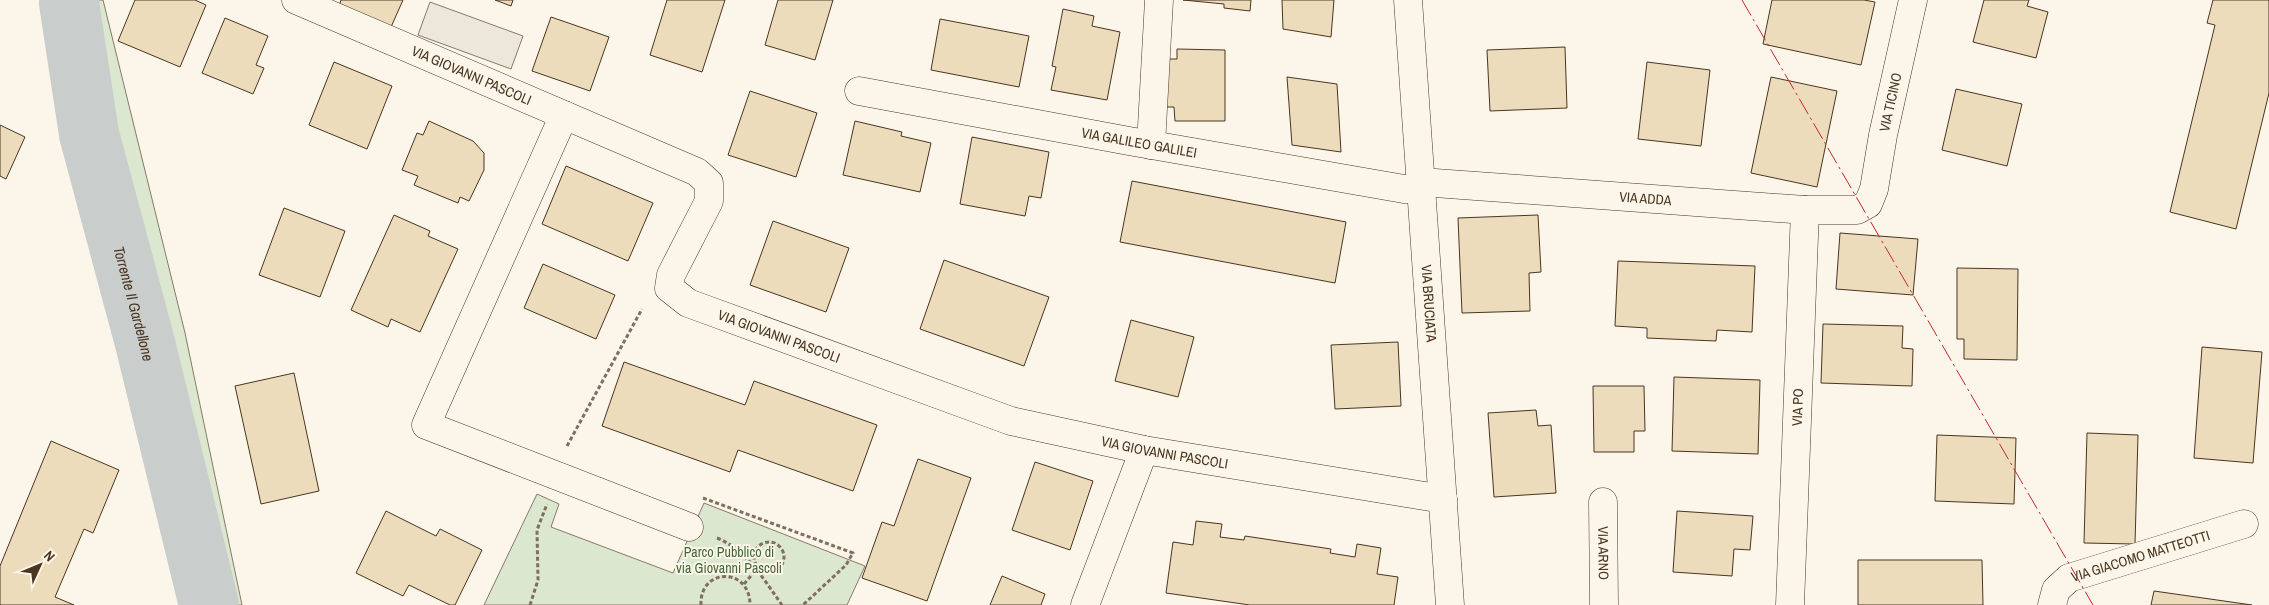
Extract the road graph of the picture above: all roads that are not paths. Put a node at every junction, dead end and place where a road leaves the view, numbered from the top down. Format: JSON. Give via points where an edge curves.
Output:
{"nodes":[{"id":1,"x":297,"y":0,"type":"edge"},
{"id":2,"x":1160,"y":0,"type":"edge"},
{"id":3,"x":1408,"y":0,"type":"edge"},
{"id":4,"x":1913,"y":0,"type":"edge"},
{"id":5,"x":859,"y":91,"type":"dead end"},
{"id":6,"x":564,"y":114,"type":"junction"},
{"id":7,"x":1151,"y":145,"type":"junction"},
{"id":8,"x":1421,"y":185,"type":"junction"},
{"id":9,"x":1868,"y":204,"type":"joint"},
{"id":10,"x":1805,"y":210,"type":"junction"},
{"id":11,"x":1144,"y":450,"type":"junction"},
{"id":12,"x":1443,"y":499,"type":"junction"},
{"id":13,"x":1603,"y":502,"type":"dead end"},
{"id":14,"x":2244,"y":524,"type":"dead end"},
{"id":15,"x":689,"y":527,"type":"road end"},
{"id":16,"x":1085,"y":605,"type":"edge"},
{"id":17,"x":1450,"y":605,"type":"edge"},
{"id":18,"x":1604,"y":605,"type":"edge"},
{"id":19,"x":1790,"y":605,"type":"edge"},
{"id":20,"x":2052,"y":605,"type":"edge"}],
"edges":[{"from":1,"to":6,"type":"street","name":"VIA GIOVANNI PASCOLI"},
{"from":2,"to":7,"type":"street"},
{"from":3,"to":8,"type":"street","name":"VIA BRUCIATA"},
{"from":4,"to":9,"type":"street","name":"VIA TICINO","via":[[1874,189]]},
{"from":5,"to":7,"type":"street","name":"VIA GALILEO GALILEI"},
{"from":6,"to":11,"type":"street","name":"VIA GIOVANNI PASCOLI","via":[[697,172],[708,183],[710,201],[671,275],[670,288],[688,303],[1011,421]]},
{"from":6,"to":15,"type":"street","via":[[426,425]]},
{"from":7,"to":8,"type":"street","name":"VIA GALILEO GALILEI","via":[[1404,189]]},
{"from":8,"to":10,"type":"street","name":"VIA ADDA"},
{"from":8,"to":12,"type":"street","name":"VIA BRUCIATA"},
{"from":9,"to":10,"type":"street","name":"VIA ADDA","via":[[1856,210]]},
{"from":10,"to":19,"type":"street","name":"VIA PO"},
{"from":11,"to":12,"type":"street","name":"VIA GIOVANNI PASCOLI"},
{"from":11,"to":16,"type":"street"},
{"from":12,"to":17,"type":"street","name":"VIA BRUCIATA"},
{"from":13,"to":18,"type":"street","name":"VIA ARNO"},
{"from":14,"to":20,"type":"street","name":"VIA GIACOMO MATTEOTTI","via":[[2069,578],[2056,590]]}]}
